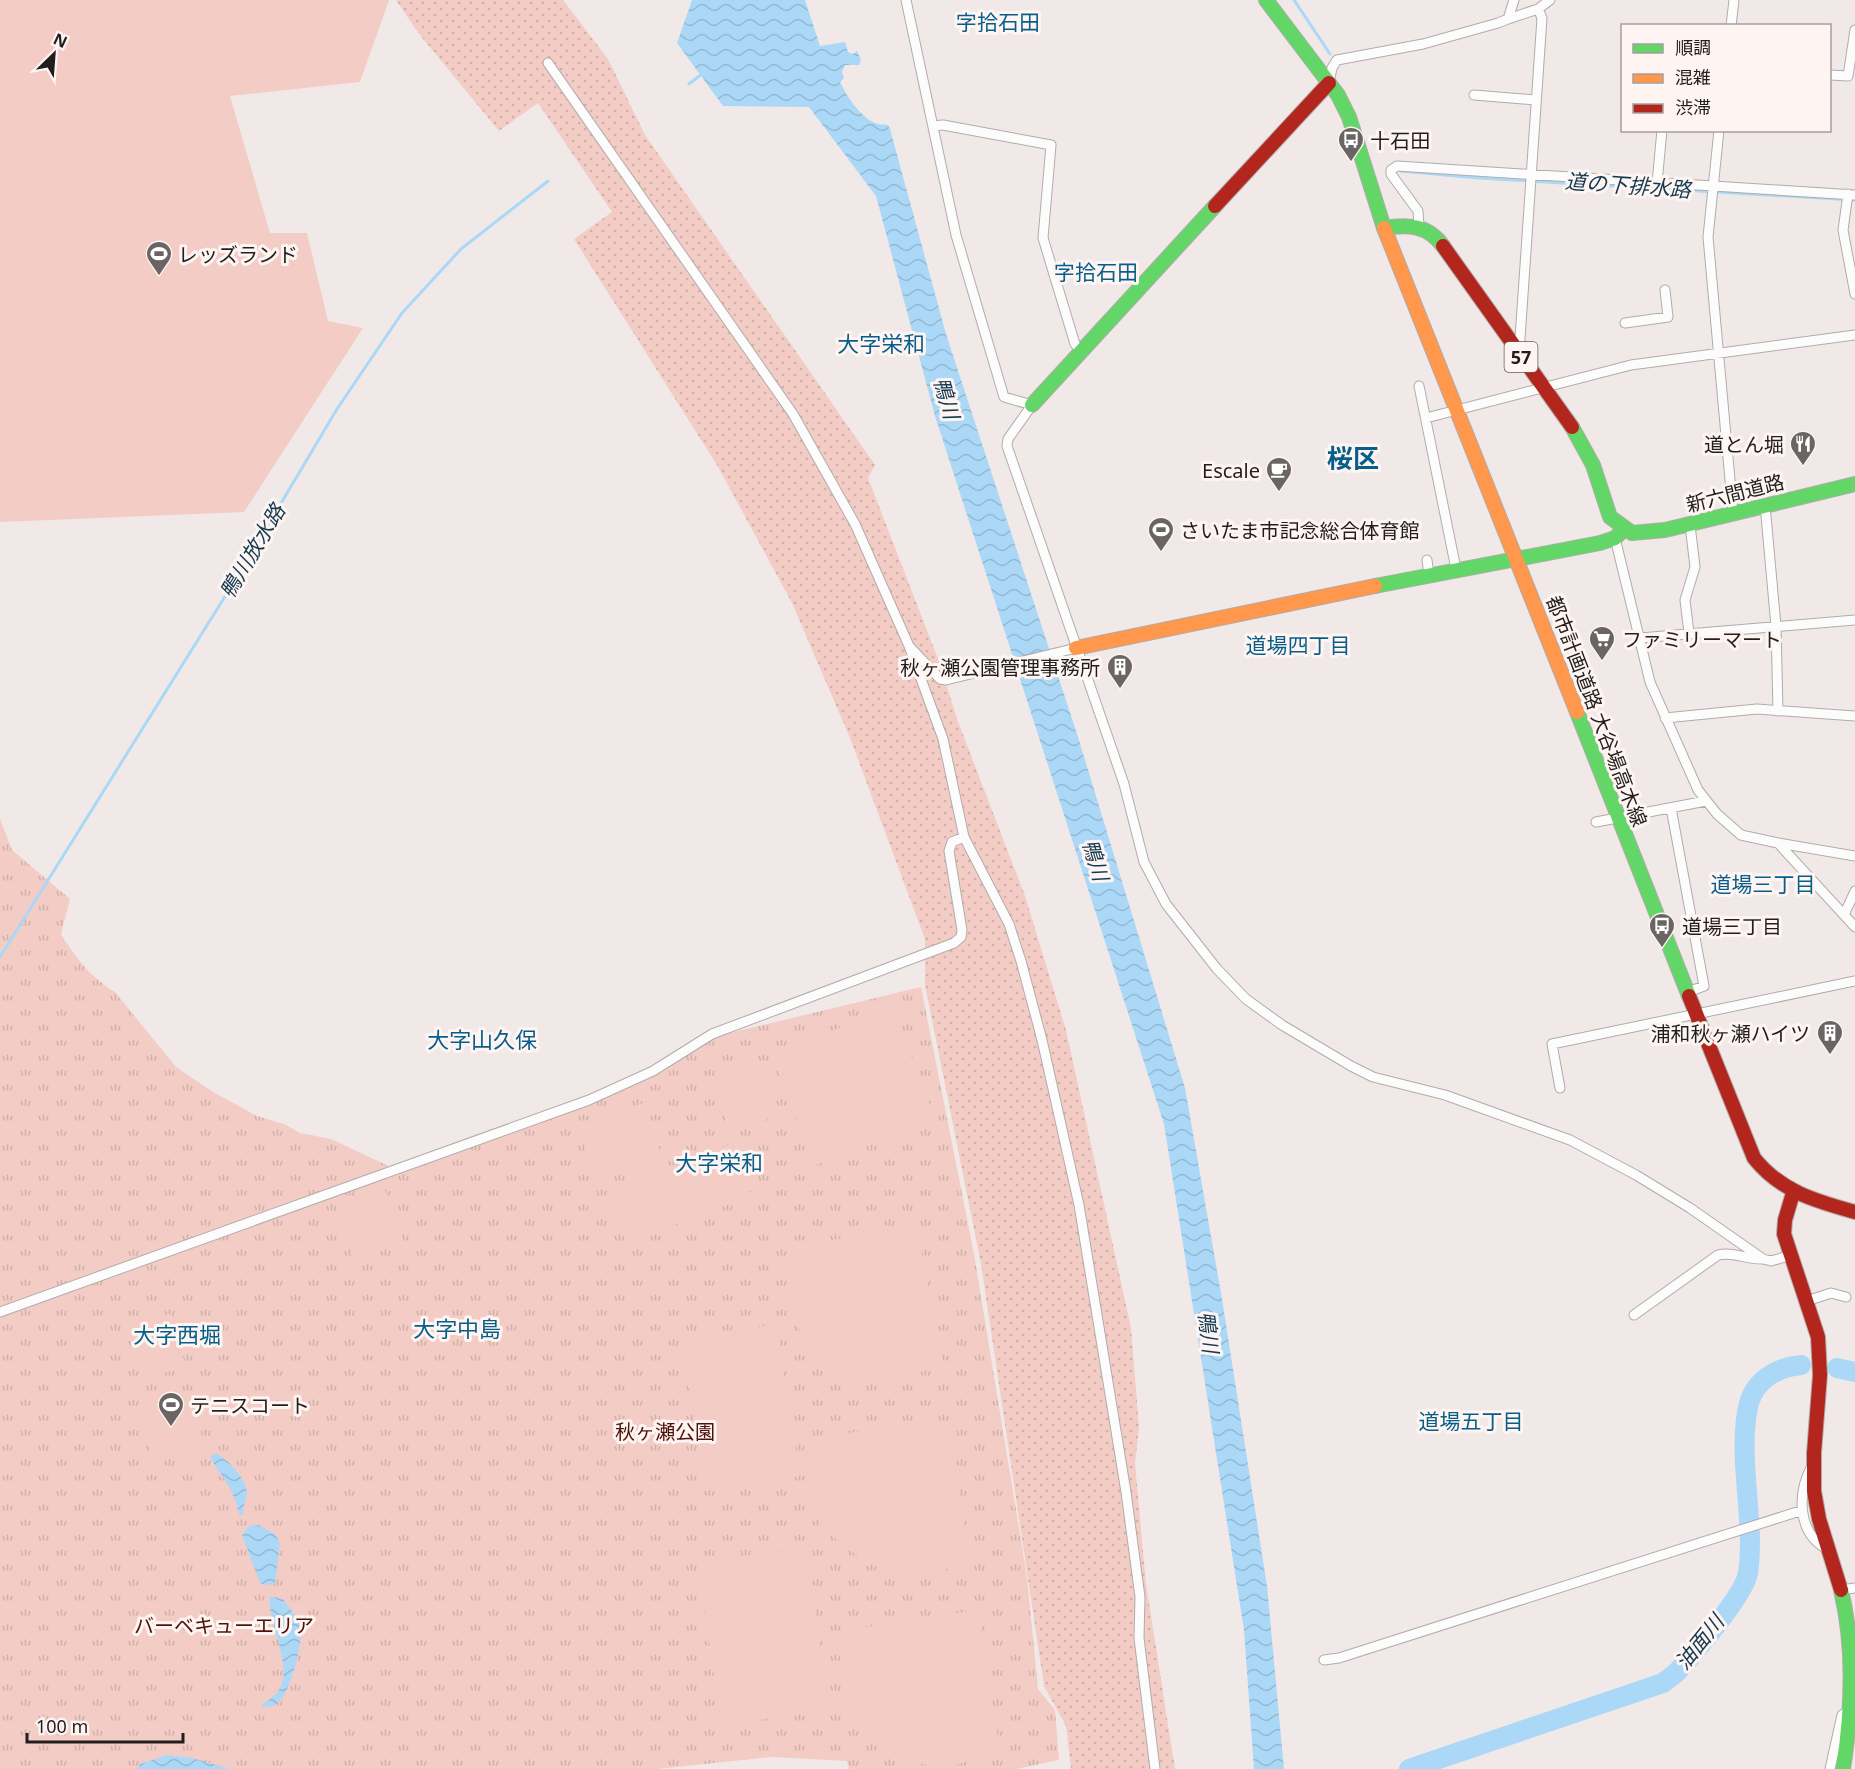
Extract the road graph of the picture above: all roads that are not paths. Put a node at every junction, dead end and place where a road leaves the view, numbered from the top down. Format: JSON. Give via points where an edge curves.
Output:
{"nodes":[{"id":1,"x":906,"y":0,"type":"edge"},
{"id":2,"x":1266,"y":0,"type":"edge"},
{"id":3,"x":1514,"y":0,"type":"edge"},
{"id":4,"x":1550,"y":0,"type":"edge"},
{"id":5,"x":1734,"y":0,"type":"edge"},
{"id":6,"x":1538,"y":9,"type":"junction"},
{"id":7,"x":1508,"y":19,"type":"junction"},
{"id":8,"x":1731,"y":24,"type":"edge"},
{"id":9,"x":1855,"y":30,"type":"edge"},
{"id":10,"x":548,"y":63,"type":"dead end"},
{"id":11,"x":1831,"y":75,"type":"edge"},
{"id":12,"x":1329,"y":83,"type":"junction"},
{"id":13,"x":1474,"y":95,"type":"dead end"},
{"id":14,"x":1536,"y":100,"type":"junction"},
{"id":15,"x":933,"y":126,"type":"junction"},
{"id":16,"x":1662,"y":132,"type":"edge"},
{"id":17,"x":1719,"y":132,"type":"edge"},
{"id":18,"x":1532,"y":175,"type":"junction"},
{"id":19,"x":1657,"y":183,"type":"junction"},
{"id":20,"x":1713,"y":186,"type":"junction"},
{"id":21,"x":1852,"y":195,"type":"edge"},
{"id":22,"x":1419,"y":227,"type":"junction"},
{"id":23,"x":1384,"y":228,"type":"junction"},
{"id":24,"x":1665,"y":290,"type":"dead end"},
{"id":25,"x":1855,"y":294,"type":"edge"},
{"id":26,"x":1625,"y":322,"type":"dead end"},
{"id":27,"x":1855,"y":335,"type":"edge"},
{"id":28,"x":1081,"y":351,"type":"junction"},
{"id":29,"x":1519,"y":353,"type":"junction"},
{"id":30,"x":1718,"y":353,"type":"junction"},
{"id":31,"x":1419,"y":386,"type":"dead end"},
{"id":32,"x":1544,"y":387,"type":"junction"},
{"id":33,"x":1032,"y":405,"type":"junction"},
{"id":34,"x":1456,"y":411,"type":"junction"},
{"id":35,"x":1426,"y":418,"type":"junction"},
{"id":36,"x":1855,"y":484,"type":"edge"},
{"id":37,"x":1765,"y":505,"type":"junction"},
{"id":38,"x":1733,"y":513,"type":"junction"},
{"id":39,"x":1690,"y":525,"type":"junction"},
{"id":40,"x":1619,"y":534,"type":"junction"},
{"id":41,"x":1516,"y":559,"type":"junction"},
{"id":42,"x":1427,"y":560,"type":"dead end"},
{"id":43,"x":1456,"y":569,"type":"junction"},
{"id":44,"x":1429,"y":575,"type":"junction"},
{"id":45,"x":1855,"y":620,"type":"edge"},
{"id":46,"x":1776,"y":626,"type":"junction"},
{"id":47,"x":1689,"y":633,"type":"junction"},
{"id":48,"x":1640,"y":638,"type":"junction"},
{"id":49,"x":909,"y":646,"type":"junction"},
{"id":50,"x":1074,"y":648,"type":"junction"},
{"id":51,"x":1778,"y":711,"type":"junction"},
{"id":52,"x":1855,"y":716,"type":"edge"},
{"id":53,"x":1665,"y":718,"type":"junction"},
{"id":54,"x":1706,"y":801,"type":"junction"},
{"id":55,"x":1671,"y":808,"type":"junction"},
{"id":56,"x":1617,"y":818,"type":"junction"},
{"id":57,"x":1596,"y":822,"type":"dead end"},
{"id":58,"x":964,"y":837,"type":"junction"},
{"id":59,"x":1778,"y":843,"type":"junction"},
{"id":60,"x":1855,"y":856,"type":"edge"},
{"id":61,"x":1855,"y":891,"type":"edge"},
{"id":62,"x":1844,"y":915,"type":"junction"},
{"id":63,"x":1855,"y":927,"type":"edge"},
{"id":64,"x":1855,"y":981,"type":"edge"},
{"id":65,"x":1688,"y":992,"type":"junction"},
{"id":66,"x":1697,"y":1013,"type":"junction"},
{"id":67,"x":1560,"y":1088,"type":"dead end"},
{"id":68,"x":1793,"y":1193,"type":"junction"},
{"id":69,"x":1855,"y":1212,"type":"edge"},
{"id":70,"x":1792,"y":1255,"type":"junction"},
{"id":71,"x":1763,"y":1259,"type":"junction"},
{"id":72,"x":1846,"y":1297,"type":"dead end"},
{"id":73,"x":1810,"y":1300,"type":"junction"},
{"id":74,"x":0,"y":1312,"type":"edge"},
{"id":75,"x":1634,"y":1315,"type":"dead end"},
{"id":76,"x":1812,"y":1466,"type":"junction"},
{"id":77,"x":1800,"y":1511,"type":"junction"},
{"id":78,"x":1827,"y":1549,"type":"junction"},
{"id":79,"x":1848,"y":1589,"type":"edge"},
{"id":80,"x":1324,"y":1660,"type":"dead end"},
{"id":81,"x":1851,"y":1709,"type":"junction"},
{"id":82,"x":1155,"y":1769,"type":"edge"},
{"id":83,"x":1830,"y":1769,"type":"edge"},
{"id":84,"x":1843,"y":1769,"type":"edge"}],
"edges":[{"from":1,"to":15,"type":"street"},
{"from":2,"to":12,"type":"street","name":"都市計画道路 大谷場高木線"},
{"from":3,"to":7,"type":"street"},
{"from":4,"to":6,"type":"street"},
{"from":5,"to":8,"type":"street"},
{"from":6,"to":7,"type":"street"},
{"from":6,"to":14,"type":"street","via":[[1542,18]]},
{"from":7,"to":12,"type":"street","via":[[1433,42],[1337,60]]},
{"from":9,"to":11,"type":"street","via":[[1848,76]]},
{"from":10,"to":49,"type":"street","via":[[704,283],[804,433],[855,524]]},
{"from":12,"to":23,"type":"street","name":"都市計画道路 大谷場高木線","via":[[1350,117]]},
{"from":12,"to":28,"type":"street"},
{"from":13,"to":14,"type":"street"},
{"from":14,"to":18,"type":"street"},
{"from":15,"to":28,"type":"street","via":[[1051,145],[1043,238],[1075,344]]},
{"from":15,"to":33,"type":"street","via":[[963,263],[1004,397]]},
{"from":16,"to":19,"type":"street"},
{"from":17,"to":20,"type":"street"},
{"from":18,"to":19,"type":"street"},
{"from":18,"to":22,"type":"street","via":[[1394,168],[1391,174],[1418,211]]},
{"from":18,"to":29,"type":"street"},
{"from":19,"to":20,"type":"street"},
{"from":20,"to":21,"type":"street"},
{"from":20,"to":30,"type":"street","via":[[1708,237]]},
{"from":21,"to":25,"type":"street","via":[[1844,230]]},
{"from":22,"to":23,"type":"street"},
{"from":22,"to":29,"type":"street","number":"57","via":[[1437,238]]},
{"from":23,"to":34,"type":"street","name":"都市計画道路 大谷場高木線"},
{"from":24,"to":26,"type":"street","via":[[1668,317]]},
{"from":27,"to":30,"type":"street"},
{"from":28,"to":33,"type":"street"},
{"from":29,"to":32,"type":"street","number":"57"},
{"from":30,"to":32,"type":"street","via":[[1631,365]]},
{"from":30,"to":38,"type":"street"},
{"from":31,"to":35,"type":"street"},
{"from":32,"to":34,"type":"street"},
{"from":32,"to":40,"type":"street","number":"57","via":[[1587,452]]},
{"from":33,"to":50,"type":"street","via":[[1008,438],[1007,446]]},
{"from":34,"to":35,"type":"street"},
{"from":34,"to":41,"type":"street","name":"都市計画道路 大谷場高木線"},
{"from":35,"to":43,"type":"street"},
{"from":36,"to":37,"type":"street","name":"新六間道路"},
{"from":37,"to":38,"type":"street","name":"新六間道路"},
{"from":37,"to":46,"type":"street"},
{"from":38,"to":39,"type":"street","name":"新六間道路"},
{"from":39,"to":40,"type":"street","name":"新六間道路"},
{"from":39,"to":47,"type":"street","via":[[1695,567],[1685,600]]},
{"from":40,"to":41,"type":"street","name":"新六間道路"},
{"from":40,"to":48,"type":"street"},
{"from":41,"to":43,"type":"street","name":"新六間道路"},
{"from":41,"to":56,"type":"street","name":"都市計画道路 大谷場高木線"},
{"from":42,"to":44,"type":"street"},
{"from":43,"to":44,"type":"street","name":"新六間道路"},
{"from":44,"to":50,"type":"street","name":"新六間道路"},
{"from":45,"to":46,"type":"street"},
{"from":46,"to":47,"type":"street"},
{"from":46,"to":51,"type":"street"},
{"from":47,"to":48,"type":"street"},
{"from":48,"to":53,"type":"street","via":[[1650,682]]},
{"from":49,"to":50,"type":"street","via":[[940,679],[956,679]]},
{"from":49,"to":58,"type":"street","via":[[939,726]]},
{"from":50,"to":71,"type":"street","via":[[1124,784],[1144,862],[1166,904],[1246,999],[1282,1025],[1373,1077],[1445,1095],[1570,1140],[1645,1180]]},
{"from":51,"to":52,"type":"street"},
{"from":51,"to":53,"type":"street","via":[[1757,709]]},
{"from":53,"to":54,"type":"street"},
{"from":54,"to":55,"type":"street"},
{"from":54,"to":59,"type":"street","via":[[1741,835]]},
{"from":55,"to":56,"type":"street"},
{"from":55,"to":65,"type":"street","via":[[1704,986]]},
{"from":56,"to":57,"type":"street"},
{"from":56,"to":65,"type":"street","name":"都市計画道路 大谷場高木線"},
{"from":58,"to":74,"type":"street","via":[[952,842],[949,852],[962,930],[954,943],[712,1034],[653,1071],[589,1100]]},
{"from":58,"to":82,"type":"street","via":[[1009,924],[1018,950],[1077,1195],[1126,1492]]},
{"from":59,"to":60,"type":"street"},
{"from":59,"to":62,"type":"street"},
{"from":61,"to":62,"type":"street"},
{"from":62,"to":63,"type":"street"},
{"from":64,"to":66,"type":"street"},
{"from":65,"to":66,"type":"street","name":"都市計画道路 大谷場高木線"},
{"from":66,"to":67,"type":"street","via":[[1552,1044]]},
{"from":66,"to":68,"type":"street","name":"都市計画道路 大谷場高木線","via":[[1754,1158],[1762,1170]]},
{"from":68,"to":69,"type":"street","name":"都市計画道路 大谷場高木線"},
{"from":68,"to":70,"type":"street","via":[[1783,1225]]},
{"from":70,"to":71,"type":"street","via":[[1771,1261]]},
{"from":70,"to":73,"type":"street"},
{"from":71,"to":75,"type":"street","via":[[1718,1254]]},
{"from":72,"to":73,"type":"street","via":[[1831,1293]]},
{"from":73,"to":76,"type":"street","via":[[1821,1359]]},
{"from":76,"to":77,"type":"street","via":[[1805,1478]]},
{"from":76,"to":78,"type":"street","via":[[1814,1494]]},
{"from":77,"to":78,"type":"street","via":[[1816,1543]]},
{"from":77,"to":80,"type":"street"},
{"from":78,"to":79,"type":"street"},
{"from":79,"to":81,"type":"street"},
{"from":81,"to":83,"type":"street","via":[[1842,1715]]},
{"from":81,"to":84,"type":"street"}]}
